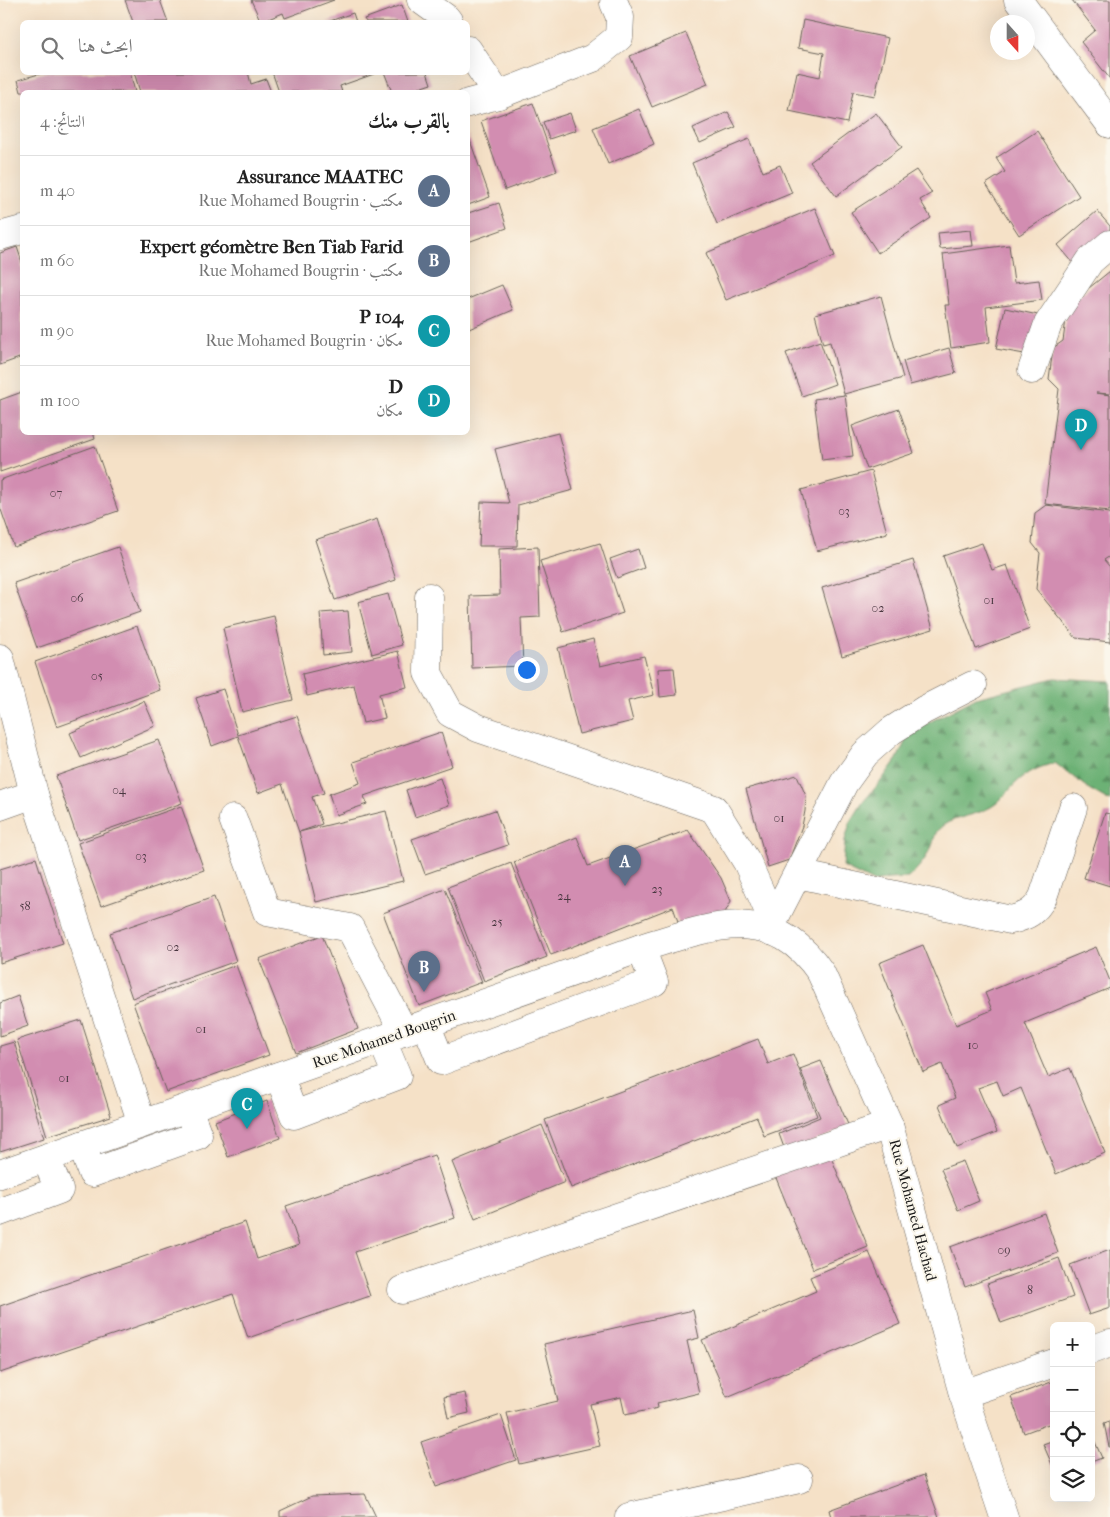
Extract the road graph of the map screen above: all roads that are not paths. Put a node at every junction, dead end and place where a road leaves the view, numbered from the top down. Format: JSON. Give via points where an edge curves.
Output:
{"nodes":[{"id":1,"x":421,"y":0,"type":"edge"},
{"id":2,"x":1018,"y":0,"type":"edge"},
{"id":3,"x":614,"y":2,"type":"dead end"},
{"id":4,"x":448,"y":20,"type":"edge"},
{"id":5,"x":470,"y":53,"type":"edge"},
{"id":6,"x":498,"y":95,"type":"junction"},
{"id":7,"x":470,"y":102,"type":"edge"},
{"id":8,"x":1110,"y":124,"type":"edge"},
{"id":9,"x":20,"y":231,"type":"edge"},
{"id":10,"x":0,"y":236,"type":"edge"},
{"id":11,"x":1110,"y":244,"type":"edge"},
{"id":12,"x":1032,"y":370,"type":"dead end"},
{"id":13,"x":429,"y":598,"type":"dead end"},
{"id":14,"x":0,"y":658,"type":"edge"},
{"id":15,"x":973,"y":685,"type":"dead end"},
{"id":16,"x":34,"y":794,"type":"junction"},
{"id":17,"x":0,"y":806,"type":"edge"},
{"id":18,"x":1072,"y":808,"type":"dead end"},
{"id":19,"x":234,"y":819,"type":"dead end"},
{"id":20,"x":798,"y":874,"type":"junction"},
{"id":21,"x":772,"y":926,"type":"junction"},
{"id":22,"x":641,"y":948,"type":"junction"},
{"id":23,"x":404,"y":1032,"type":"junction"},
{"id":24,"x":279,"y":1076,"type":"junction"},
{"id":25,"x":188,"y":1108,"type":"junction"},
{"id":26,"x":142,"y":1124,"type":"junction"},
{"id":27,"x":889,"y":1125,"type":"junction"},
{"id":28,"x":82,"y":1145,"type":"junction"},
{"id":29,"x":46,"y":1158,"type":"junction"},
{"id":30,"x":0,"y":1174,"type":"edge"},
{"id":31,"x":0,"y":1212,"type":"edge"},
{"id":32,"x":402,"y":1290,"type":"dead end"},
{"id":33,"x":1110,"y":1344,"type":"edge"},
{"id":34,"x":1095,"y":1349,"type":"edge"},
{"id":35,"x":1050,"y":1364,"type":"edge"},
{"id":36,"x":963,"y":1394,"type":"junction"},
{"id":37,"x":799,"y":1479,"type":"dead end"},
{"id":38,"x":629,"y":1517,"type":"edge"},
{"id":39,"x":1004,"y":1517,"type":"edge"}],
"edges":[{"from":1,"to":4,"type":"street"},
{"from":2,"to":8,"type":"street"},
{"from":3,"to":6,"type":"street","via":[[620,17],[620,37],[593,58]]},
{"from":5,"to":6,"type":"street"},
{"from":6,"to":7,"type":"street"},
{"from":9,"to":10,"type":"street"},
{"from":11,"to":12,"type":"street","via":[[1090,261],[1048,324]]},
{"from":13,"to":21,"type":"street","via":[[428,673],[450,713],[478,728],[714,810],[747,862]]},
{"from":14,"to":16,"type":"street"},
{"from":15,"to":20,"type":"street","via":[[891,731],[865,754],[844,783]]},
{"from":16,"to":17,"type":"street"},
{"from":16,"to":26,"type":"street"},
{"from":18,"to":20,"type":"street","via":[[1043,897],[1031,913],[1011,920]]},
{"from":19,"to":23,"type":"street","via":[[268,912],[350,928]]},
{"from":20,"to":21,"type":"street"},
{"from":21,"to":22,"type":"street","name":"Rue Mohamed Bougrin","via":[[714,926]]},
{"from":21,"to":27,"type":"street","name":"Rue Mohamed Hachad","via":[[805,953],[820,973]]},
{"from":22,"to":23,"type":"street","name":"Rue Mohamed Bougrin"},
{"from":22,"to":23,"type":"street","via":[[654,982],[441,1061]]},
{"from":23,"to":24,"type":"street","name":"Rue Mohamed Bougrin"},
{"from":23,"to":24,"type":"street","via":[[397,1076],[294,1115]]},
{"from":24,"to":25,"type":"street","name":"Rue Mohamed Bougrin"},
{"from":25,"to":26,"type":"street","name":"Rue Mohamed Bougrin"},
{"from":25,"to":28,"type":"street","via":[[198,1135],[92,1174]]},
{"from":26,"to":28,"type":"street","name":"Rue Mohamed Bougrin"},
{"from":27,"to":32,"type":"street"},
{"from":27,"to":36,"type":"street","name":"Rue Mohamed Hachad"},
{"from":28,"to":29,"type":"street","name":"Rue Mohamed Bougrin"},
{"from":29,"to":30,"type":"street","name":"Rue Mohamed Bougrin"},
{"from":29,"to":31,"type":"street","via":[[59,1190]]},
{"from":33,"to":34,"type":"street"},
{"from":35,"to":36,"type":"street"},
{"from":36,"to":39,"type":"street","name":"Rue Mohamed Hachad"},
{"from":37,"to":38,"type":"street"}]}
